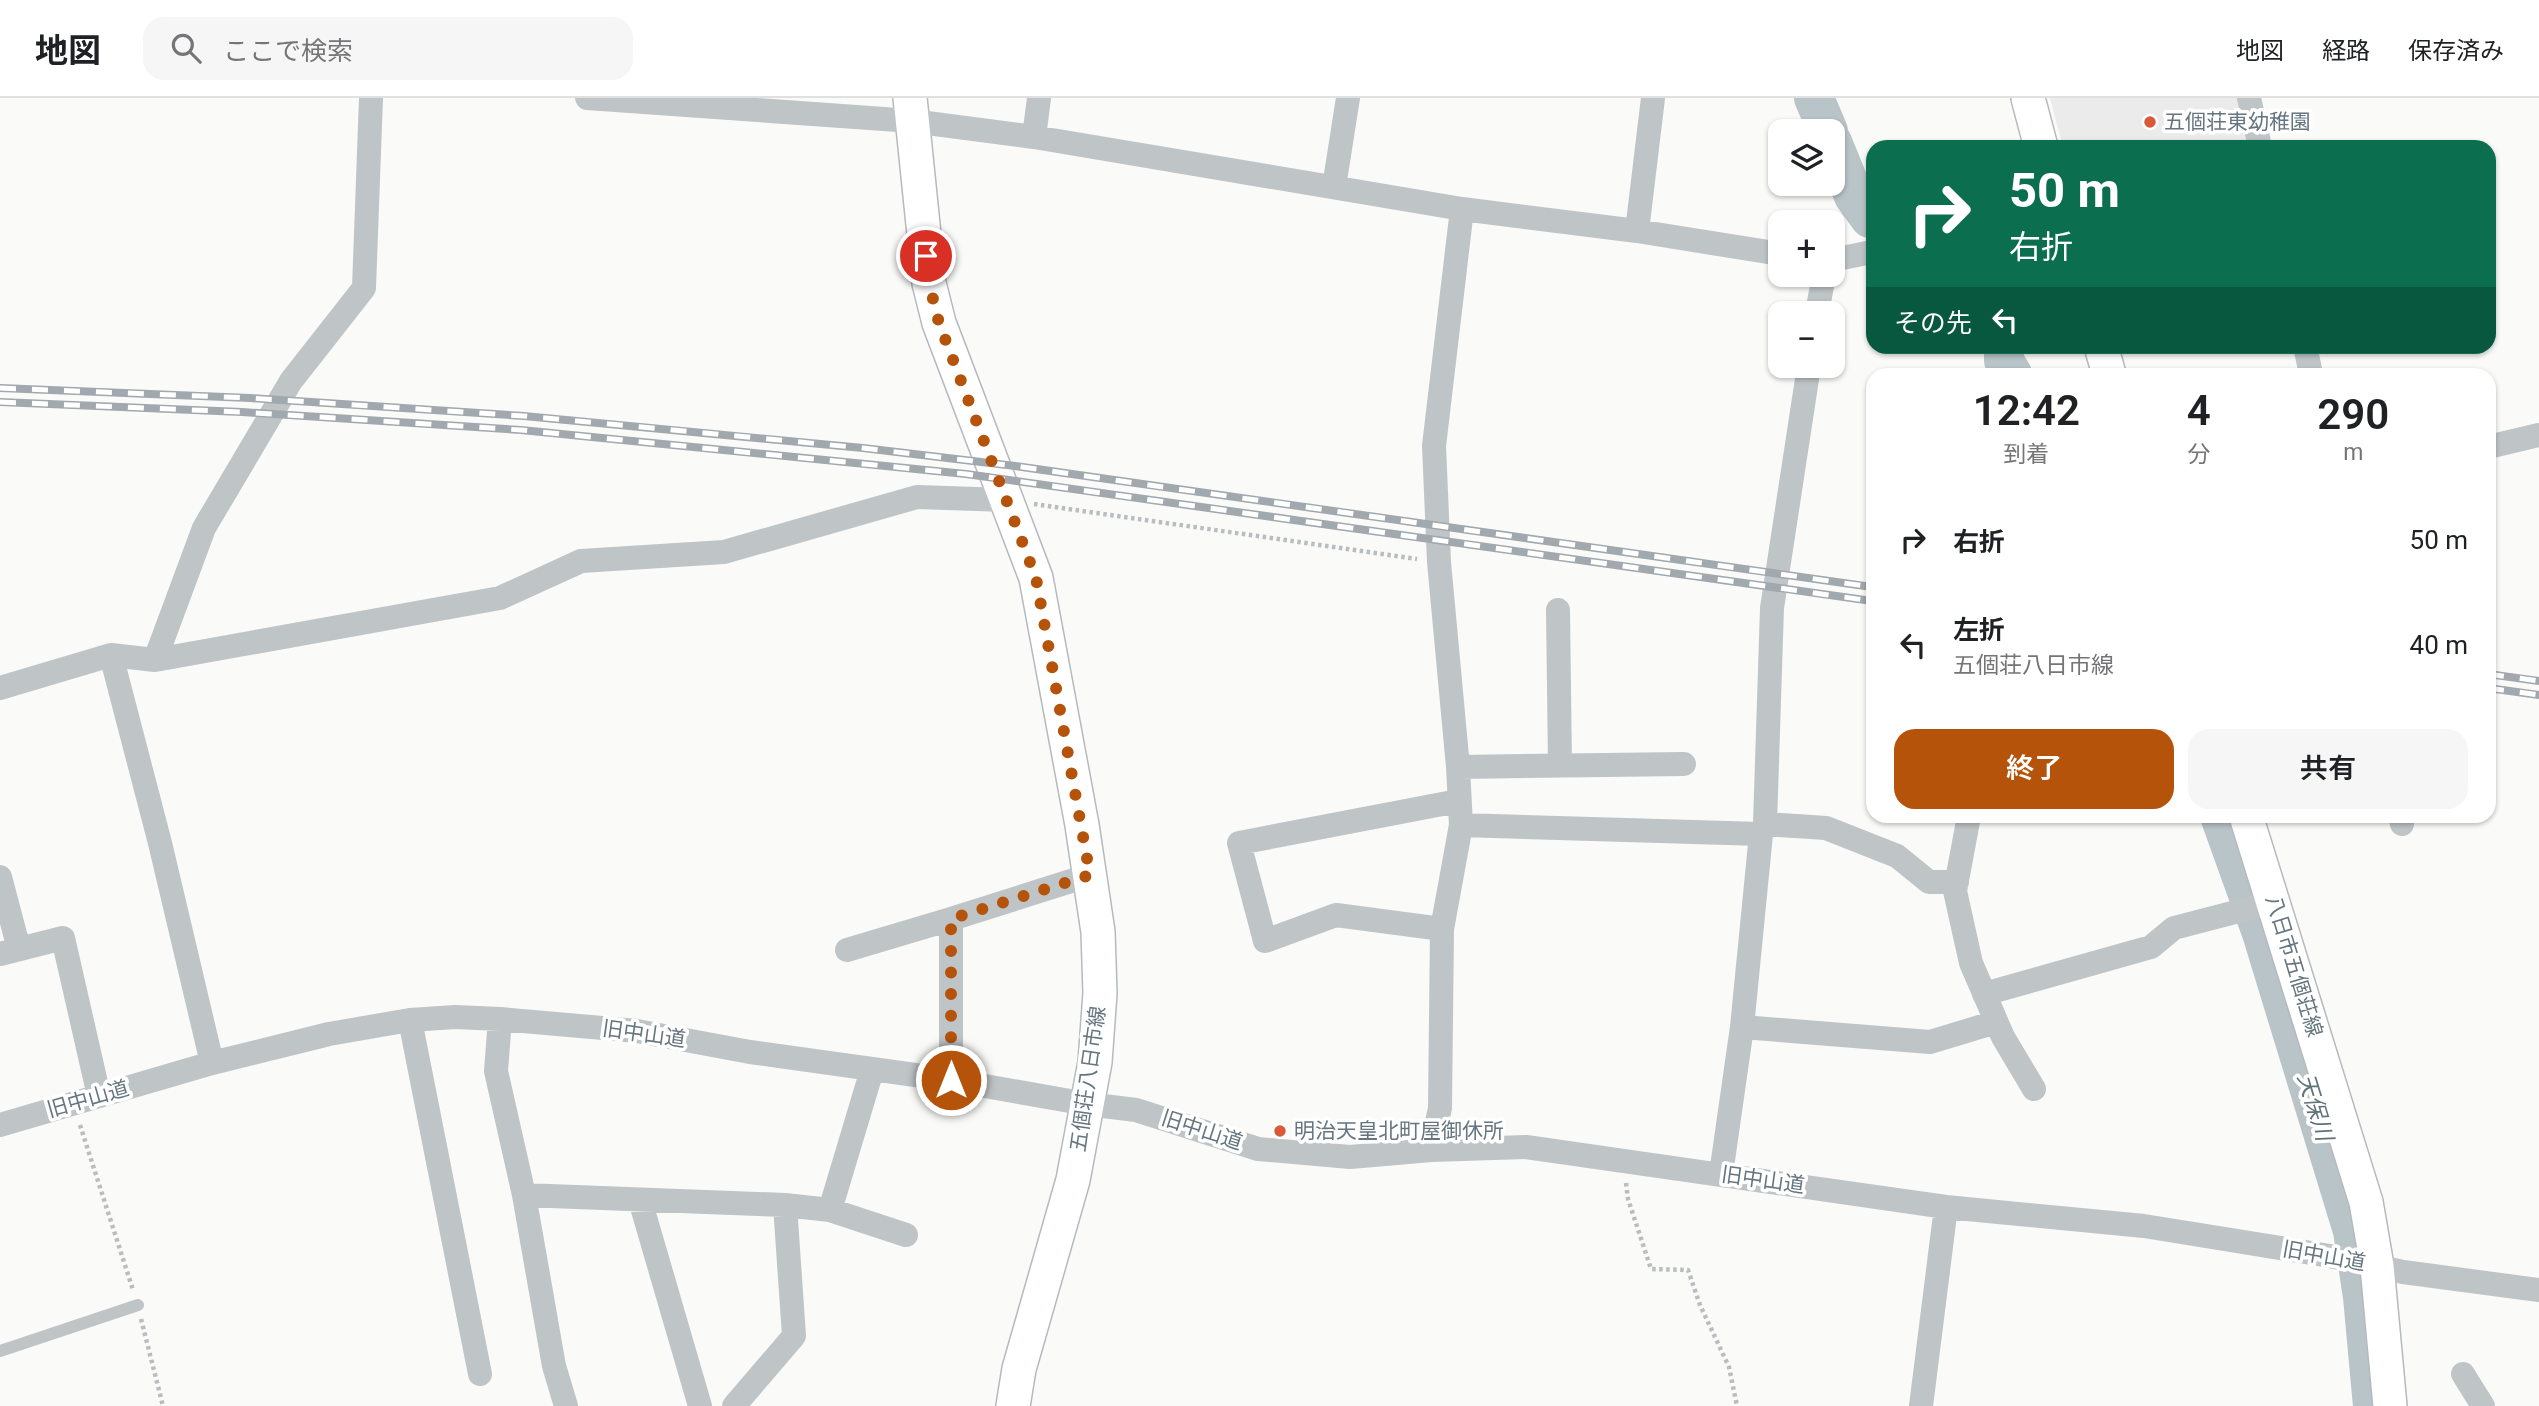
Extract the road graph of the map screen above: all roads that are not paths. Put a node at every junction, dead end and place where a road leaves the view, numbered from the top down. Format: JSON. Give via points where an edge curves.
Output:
{"nodes":[{"id":1,"x":371,"y":98,"type":"edge"},
{"id":2,"x":587,"y":98,"type":"edge"},
{"id":3,"x":1039,"y":98,"type":"edge"},
{"id":4,"x":1348,"y":98,"type":"edge"},
{"id":5,"x":1653,"y":98,"type":"edge"},
{"id":6,"x":2028,"y":98,"type":"edge"},
{"id":7,"x":2249,"y":98,"type":"edge"},
{"id":8,"x":911,"y":109,"type":"edge"},
{"id":9,"x":1034,"y":137,"type":"junction"},
{"id":10,"x":2039,"y":140,"type":"edge"},
{"id":11,"x":2258,"y":140,"type":"edge"},
{"id":12,"x":1334,"y":187,"type":"junction"},
{"id":13,"x":1462,"y":209,"type":"junction"},
{"id":14,"x":1637,"y":231,"type":"junction"},
{"id":15,"x":1768,"y":252,"type":"edge"},
{"id":16,"x":1866,"y":253,"type":"edge"},
{"id":17,"x":1845,"y":257,"type":"edge"},
{"id":18,"x":1807,"y":378,"type":"edge"},
{"id":19,"x":2539,"y":435,"type":"edge"},
{"id":20,"x":2496,"y":445,"type":"edge"},
{"id":21,"x":1006,"y":500,"type":"junction"},
{"id":22,"x":1558,"y":610,"type":"dead end"},
{"id":23,"x":111,"y":655,"type":"junction"},
{"id":24,"x":155,"y":660,"type":"junction"},
{"id":25,"x":0,"y":688,"type":"edge"},
{"id":26,"x":1684,"y":764,"type":"dead end"},
{"id":27,"x":1560,"y":765,"type":"junction"},
{"id":28,"x":1458,"y":767,"type":"junction"},
{"id":29,"x":1460,"y":813,"type":"junction"},
{"id":30,"x":1968,"y":823,"type":"edge"},
{"id":31,"x":2248,"y":823,"type":"edge"},
{"id":32,"x":1763,"y":829,"type":"junction"},
{"id":33,"x":1090,"y":875,"type":"junction"},
{"id":34,"x":0,"y":877,"type":"edge"},
{"id":35,"x":1957,"y":882,"type":"junction"},
{"id":36,"x":2274,"y":902,"type":"junction"},
{"id":37,"x":951,"y":919,"type":"junction"},
{"id":38,"x":1442,"y":929,"type":"junction"},
{"id":39,"x":847,"y":950,"type":"dead end"},
{"id":40,"x":10,"y":951,"type":"edge"},
{"id":41,"x":1984,"y":994,"type":"junction"},
{"id":42,"x":500,"y":1019,"type":"junction"},
{"id":43,"x":410,"y":1020,"type":"junction"},
{"id":44,"x":1996,"y":1021,"type":"junction"},
{"id":45,"x":1742,"y":1027,"type":"junction"},
{"id":46,"x":212,"y":1063,"type":"junction"},
{"id":47,"x":872,"y":1070,"type":"junction"},
{"id":48,"x":951,"y":1080,"type":"junction"},
{"id":49,"x":2034,"y":1089,"type":"dead end"},
{"id":50,"x":100,"y":1096,"type":"junction"},
{"id":51,"x":1087,"y":1104,"type":"junction"},
{"id":52,"x":0,"y":1125,"type":"edge"},
{"id":53,"x":1431,"y":1150,"type":"junction"},
{"id":54,"x":1721,"y":1174,"type":"junction"},
{"id":55,"x":524,"y":1195,"type":"junction"},
{"id":56,"x":640,"y":1200,"type":"junction"},
{"id":57,"x":785,"y":1205,"type":"junction"},
{"id":58,"x":1946,"y":1207,"type":"junction"},
{"id":59,"x":830,"y":1210,"type":"junction"},
{"id":60,"x":906,"y":1235,"type":"dead end"},
{"id":61,"x":2377,"y":1266,"type":"junction"},
{"id":62,"x":2539,"y":1290,"type":"edge"},
{"id":63,"x":138,"y":1305,"type":"road end"},
{"id":64,"x":0,"y":1351,"type":"edge"},
{"id":65,"x":480,"y":1374,"type":"dead end"},
{"id":66,"x":2463,"y":1374,"type":"dead end"},
{"id":67,"x":566,"y":1406,"type":"edge"},
{"id":68,"x":701,"y":1406,"type":"edge"},
{"id":69,"x":734,"y":1406,"type":"edge"},
{"id":70,"x":1013,"y":1406,"type":"edge"},
{"id":71,"x":1921,"y":1406,"type":"edge"},
{"id":72,"x":2390,"y":1406,"type":"edge"},
{"id":73,"x":2483,"y":1406,"type":"edge"}],
"edges":[{"from":1,"to":24,"type":"street","via":[[364,288],[291,381],[204,528]]},
{"from":2,"to":8,"type":"street"},
{"from":3,"to":9,"type":"street"},
{"from":4,"to":12,"type":"street"},
{"from":5,"to":14,"type":"street"},
{"from":6,"to":10,"type":"main road"},
{"from":7,"to":11,"type":"street"},
{"from":8,"to":9,"type":"street"},
{"from":8,"to":21,"type":"main road","name":"五個荘八日市線","via":[[932,297]]},
{"from":9,"to":12,"type":"street"},
{"from":12,"to":13,"type":"street"},
{"from":13,"to":14,"type":"street"},
{"from":13,"to":28,"type":"street","via":[[1434,446],[1439,562]]},
{"from":14,"to":15,"type":"street"},
{"from":16,"to":17,"type":"street"},
{"from":18,"to":32,"type":"street","via":[[1772,607]]},
{"from":19,"to":20,"type":"street"},
{"from":21,"to":24,"type":"street","via":[[917,497],[724,552],[581,561],[500,598]]},
{"from":21,"to":33,"type":"main road","name":"五個荘八日市線","via":[[1036,578]]},
{"from":22,"to":27,"type":"street"},
{"from":23,"to":24,"type":"street"},
{"from":23,"to":25,"type":"street"},
{"from":23,"to":46,"type":"street"},
{"from":26,"to":27,"type":"street"},
{"from":27,"to":28,"type":"street"},
{"from":28,"to":29,"type":"street"},
{"from":29,"to":32,"type":"street"},
{"from":29,"to":38,"type":"street"},
{"from":29,"to":38,"type":"street","via":[[1239,843],[1265,941],[1336,915]]},
{"from":30,"to":35,"type":"street"},
{"from":31,"to":36,"type":"main road","name":"八日市五個荘線"},
{"from":32,"to":35,"type":"street","via":[[1826,828],[1897,856],[1928,882]]},
{"from":32,"to":45,"type":"street"},
{"from":33,"to":37,"type":"street"},
{"from":33,"to":51,"type":"main road","name":"五個荘八日市線","via":[[1100,993]]},
{"from":34,"to":40,"type":"street"},
{"from":35,"to":41,"type":"street","via":[[1955,891],[1971,963]]},
{"from":36,"to":41,"type":"street","via":[[2174,928],[2151,947]]},
{"from":36,"to":61,"type":"main road","name":"八日市五個荘線","via":[[2366,1202]]},
{"from":37,"to":39,"type":"street"},
{"from":37,"to":48,"type":"street"},
{"from":38,"to":53,"type":"street","via":[[1440,1108]]},
{"from":40,"to":50,"type":"street","via":[[63,938]]},
{"from":41,"to":44,"type":"street"},
{"from":42,"to":43,"type":"street","name":"旧中山道"},
{"from":42,"to":47,"type":"street","name":"旧中山道","via":[[637,1031]]},
{"from":42,"to":55,"type":"street","via":[[496,1071]]},
{"from":43,"to":46,"type":"street","name":"旧中山道","via":[[329,1034]]},
{"from":43,"to":65,"type":"street"},
{"from":44,"to":45,"type":"street","via":[[1930,1042]]},
{"from":44,"to":49,"type":"street"},
{"from":45,"to":54,"type":"street"},
{"from":46,"to":50,"type":"street","name":"旧中山道"},
{"from":47,"to":48,"type":"street","name":"旧中山道"},
{"from":47,"to":59,"type":"street"},
{"from":48,"to":51,"type":"street","name":"旧中山道"},
{"from":50,"to":52,"type":"street","name":"旧中山道"},
{"from":51,"to":53,"type":"street","name":"旧中山道","via":[[1136,1110],[1258,1149],[1350,1157]]},
{"from":51,"to":70,"type":"main road","name":"五個荘八日市線","via":[[1073,1180],[1019,1369]]},
{"from":53,"to":54,"type":"street","name":"旧中山道","via":[[1526,1147]]},
{"from":54,"to":58,"type":"street","name":"旧中山道"},
{"from":55,"to":56,"type":"street"},
{"from":55,"to":67,"type":"street","via":[[554,1366]]},
{"from":56,"to":57,"type":"street"},
{"from":56,"to":68,"type":"street"},
{"from":57,"to":59,"type":"street"},
{"from":57,"to":69,"type":"street","via":[[794,1336]]},
{"from":58,"to":61,"type":"street","name":"旧中山道","via":[[2144,1226]]},
{"from":58,"to":71,"type":"street"},
{"from":59,"to":60,"type":"street"},
{"from":61,"to":62,"type":"street","name":"旧中山道"},
{"from":61,"to":72,"type":"main road","name":"八日市五個荘線"},
{"from":63,"to":64,"type":"lane"},
{"from":66,"to":73,"type":"street"}]}
